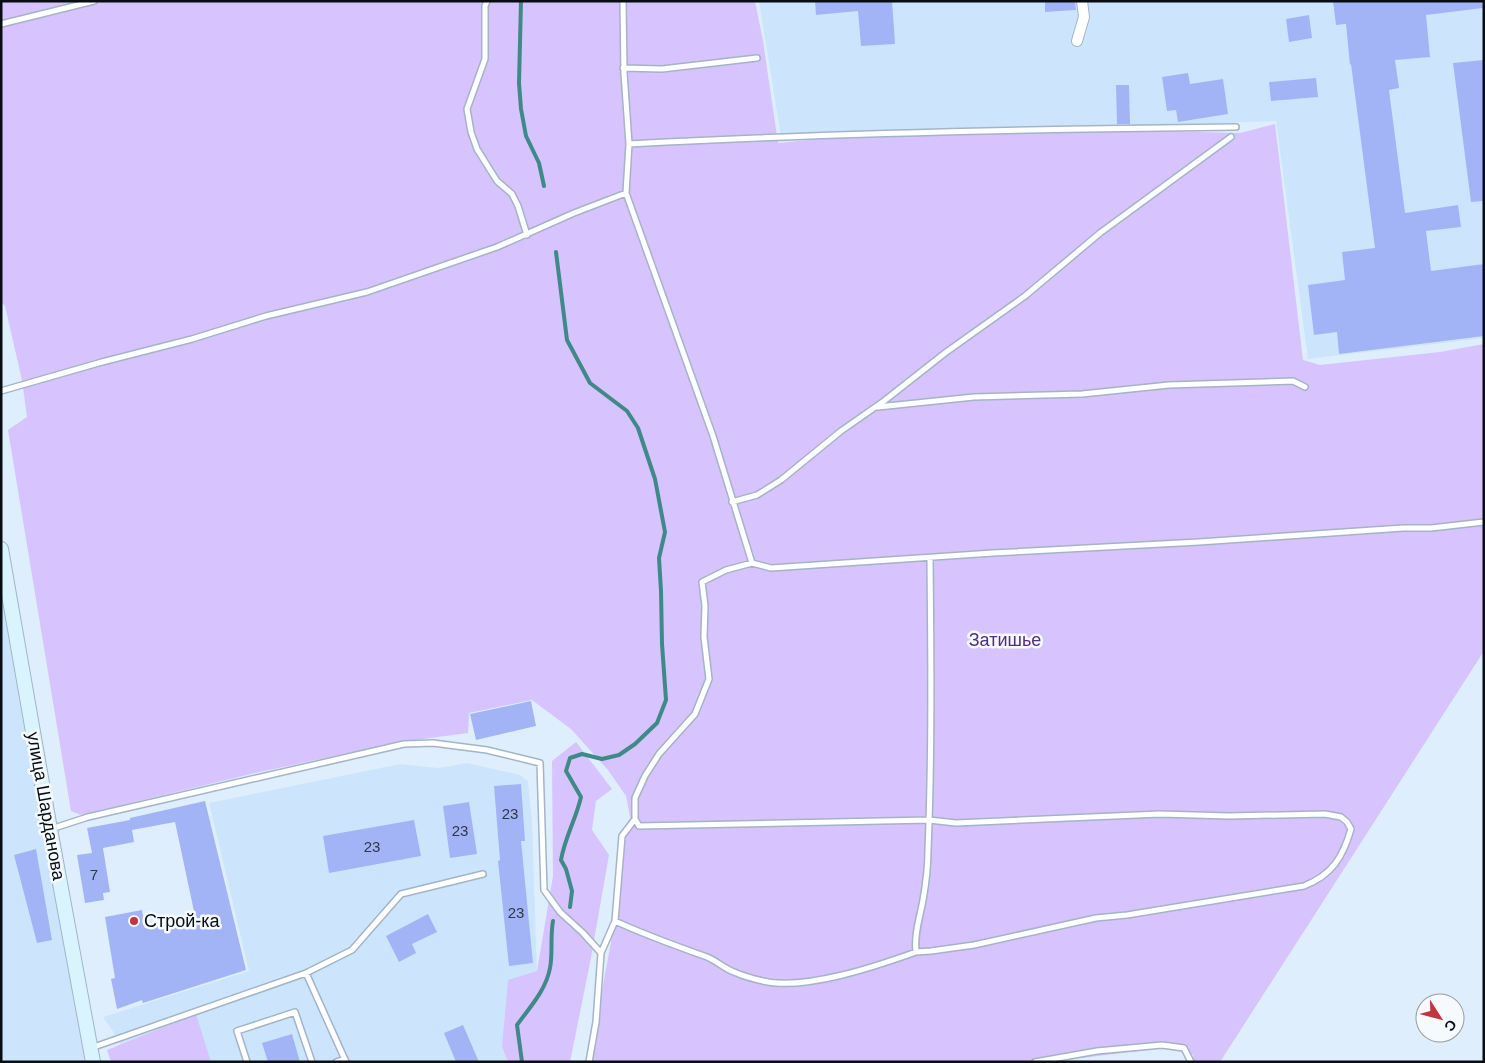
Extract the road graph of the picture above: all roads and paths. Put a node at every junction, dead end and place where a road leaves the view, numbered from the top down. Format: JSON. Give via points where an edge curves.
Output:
{"nodes":[{"id":1,"x":94,"y":1,"type":"edge"},
{"id":2,"x":486,"y":1,"type":"edge"},
{"id":3,"x":623,"y":1,"type":"edge"},
{"id":4,"x":1082,"y":1,"type":"edge"},
{"id":5,"x":1,"y":24,"type":"edge"},
{"id":6,"x":1077,"y":41,"type":"dead end"},
{"id":7,"x":756,"y":58,"type":"dead end"},
{"id":8,"x":624,"y":68,"type":"junction"},
{"id":9,"x":1236,"y":127,"type":"dead end"},
{"id":10,"x":1231,"y":137,"type":"dead end"},
{"id":11,"x":629,"y":144,"type":"junction"},
{"id":12,"x":626,"y":193,"type":"junction"},
{"id":13,"x":527,"y":234,"type":"junction"},
{"id":14,"x":1305,"y":387,"type":"dead end"},
{"id":15,"x":1,"y":391,"type":"edge"},
{"id":16,"x":876,"y":407,"type":"junction"},
{"id":17,"x":732,"y":502,"type":"junction"},
{"id":18,"x":1484,"y":522,"type":"edge"},
{"id":19,"x":1,"y":549,"type":"edge"},
{"id":20,"x":930,"y":558,"type":"junction"},
{"id":21,"x":752,"y":563,"type":"junction"},
{"id":22,"x":635,"y":818,"type":"junction"},
{"id":23,"x":929,"y":820,"type":"junction"},
{"id":24,"x":50,"y":829,"type":"junction"},
{"id":25,"x":483,"y":874,"type":"dead end"},
{"id":26,"x":615,"y":921,"type":"junction"},
{"id":27,"x":916,"y":952,"type":"junction"},
{"id":28,"x":601,"y":953,"type":"junction"},
{"id":29,"x":306,"y":973,"type":"junction"},
{"id":30,"x":92,"y":1055,"type":"edge"},
{"id":31,"x":345,"y":1060,"type":"edge"},
{"id":32,"x":248,"y":1062,"type":"edge"},
{"id":33,"x":312,"y":1062,"type":"edge"},
{"id":34,"x":336,"y":1062,"type":"edge"},
{"id":35,"x":589,"y":1062,"type":"edge"},
{"id":36,"x":1035,"y":1062,"type":"edge"},
{"id":37,"x":1191,"y":1062,"type":"edge"}],
"edges":[{"from":1,"to":5,"type":"lane"},
{"from":2,"to":13,"type":"lane","via":[[485,60],[468,109],[471,132],[477,149],[497,181],[512,194]]},
{"from":3,"to":8,"type":"lane"},
{"from":4,"to":6,"type":"street","via":[[1084,18]]},
{"from":7,"to":8,"type":"lane","via":[[662,69]]},
{"from":8,"to":11,"type":"lane"},
{"from":9,"to":11,"type":"lane","via":[[881,133]]},
{"from":10,"to":16,"type":"lane","via":[[1100,232],[1026,296],[945,352]]},
{"from":11,"to":12,"type":"lane"},
{"from":12,"to":13,"type":"lane"},
{"from":12,"to":17,"type":"lane","via":[[713,436]]},
{"from":13,"to":15,"type":"lane","via":[[368,292],[266,316]]},
{"from":14,"to":16,"type":"lane","via":[[1293,381],[1169,384],[1082,394],[974,397]]},
{"from":16,"to":17,"type":"lane","via":[[781,480],[757,495]]},
{"from":17,"to":21,"type":"lane"},
{"from":18,"to":20,"type":"lane","via":[[1431,528]]},
{"from":19,"to":24,"type":"main road","name":"улица Шарданова"},
{"from":20,"to":21,"type":"lane","via":[[771,568]]},
{"from":20,"to":23,"type":"lane"},
{"from":21,"to":22,"type":"lane","via":[[726,570],[702,582],[709,679],[695,714],[659,754],[645,776],[634,798]]},
{"from":22,"to":23,"type":"lane","via":[[639,826],[660,827]]},
{"from":22,"to":26,"type":"lane","via":[[622,836]]},
{"from":23,"to":27,"type":"lane","via":[[927,881],[917,925]]},
{"from":23,"to":27,"type":"lane","via":[[956,823],[1118,815],[1325,814],[1341,817],[1351,829],[1340,858],[1329,872],[1304,886],[1096,918],[974,945]]},
{"from":24,"to":28,"type":"lane","via":[[88,817],[404,744],[433,743],[487,750],[540,763],[544,890],[560,912]]},
{"from":24,"to":30,"type":"main road","name":"улица Шарданова"},
{"from":25,"to":29,"type":"lane","via":[[401,894],[352,950]]},
{"from":26,"to":27,"type":"lane","via":[[714,960],[732,972],[766,982],[805,982],[828,978]]},
{"from":26,"to":28,"type":"lane"},
{"from":28,"to":35,"type":"lane","via":[[596,1022]]},
{"from":29,"to":30,"type":"lane"},
{"from":29,"to":31,"type":"lane"},
{"from":31,"to":34,"type":"lane"},
{"from":32,"to":33,"type":"lane","via":[[237,1031],[295,1012]]},
{"from":36,"to":37,"type":"lane","via":[[1097,1051],[1162,1045],[1184,1048]]}]}
